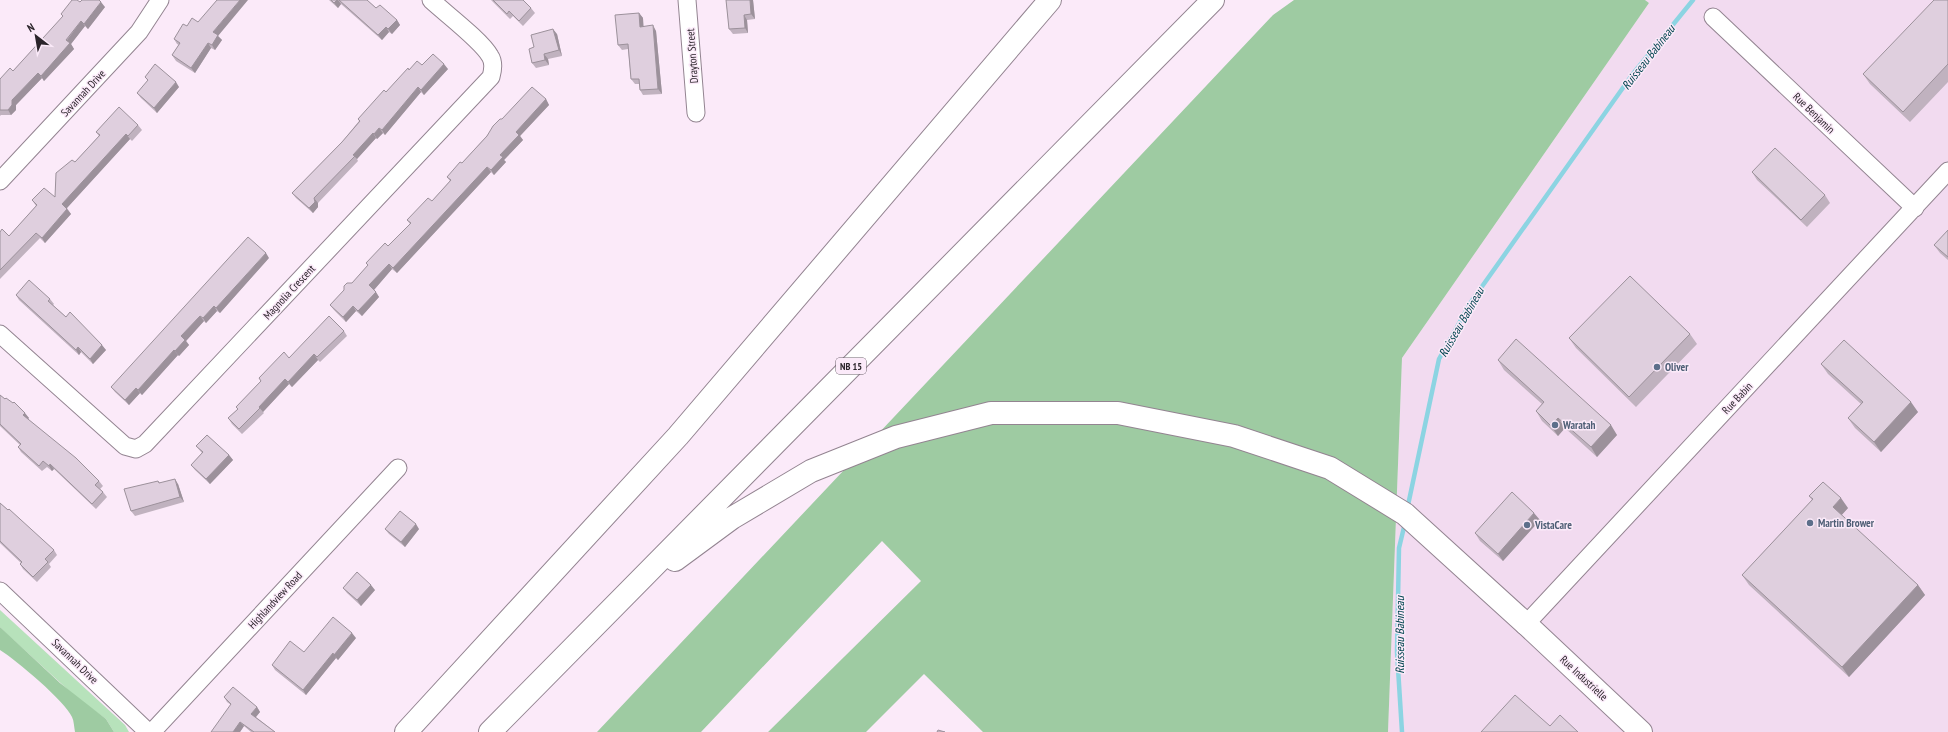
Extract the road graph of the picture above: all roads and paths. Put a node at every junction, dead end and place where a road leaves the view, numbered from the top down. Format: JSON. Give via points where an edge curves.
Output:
{"nodes":[{"id":1,"x":160,"y":0,"type":"edge"},
{"id":2,"x":431,"y":0,"type":"edge"},
{"id":3,"x":687,"y":0,"type":"edge"},
{"id":4,"x":1050,"y":0,"type":"edge"},
{"id":5,"x":1213,"y":0,"type":"edge"},
{"id":6,"x":1713,"y":17,"type":"dead end"},
{"id":7,"x":696,"y":113,"type":"dead end"},
{"id":8,"x":1948,"y":171,"type":"edge"},
{"id":9,"x":0,"y":181,"type":"edge"},
{"id":10,"x":1915,"y":208,"type":"junction"},
{"id":11,"x":0,"y":334,"type":"edge"},
{"id":12,"x":398,"y":468,"type":"dead end"},
{"id":13,"x":0,"y":591,"type":"edge"},
{"id":14,"x":618,"y":603,"type":"junction"},
{"id":15,"x":1526,"y":624,"type":"junction"},
{"id":16,"x":148,"y":732,"type":"edge"},
{"id":17,"x":152,"y":732,"type":"edge"},
{"id":18,"x":406,"y":732,"type":"edge"},
{"id":19,"x":490,"y":732,"type":"edge"},
{"id":20,"x":1641,"y":732,"type":"edge"}],
"edges":[{"from":1,"to":9,"type":"street","name":"Savannah Drive","via":[[139,32]]},
{"from":2,"to":11,"type":"street","name":"Magnolia Crescent","via":[[491,56],[491,77],[145,444],[136,449],[125,446]]},
{"from":3,"to":7,"type":"street","name":"Drayton Street"},
{"from":4,"to":18,"type":"main road","via":[[678,436]]},
{"from":5,"to":14,"type":"main road","number":"NB 15"},
{"from":6,"to":10,"type":"street","name":"Rue Benjamin"},
{"from":8,"to":10,"type":"street","name":"Rue Babin"},
{"from":10,"to":15,"type":"street","name":"Rue Babin"},
{"from":12,"to":17,"type":"street","name":"Highlandview Road"},
{"from":13,"to":16,"type":"street","name":"Savannah Drive"},
{"from":14,"to":15,"type":"main road","name":"Rue Industrielle","via":[[732,518],[804,475],[896,437],[991,413],[1118,413],[1234,436],[1330,468],[1405,514]]},
{"from":14,"to":19,"type":"main road","number":"NB 15"},
{"from":15,"to":20,"type":"main road","name":"Rue Industrielle"}]}
